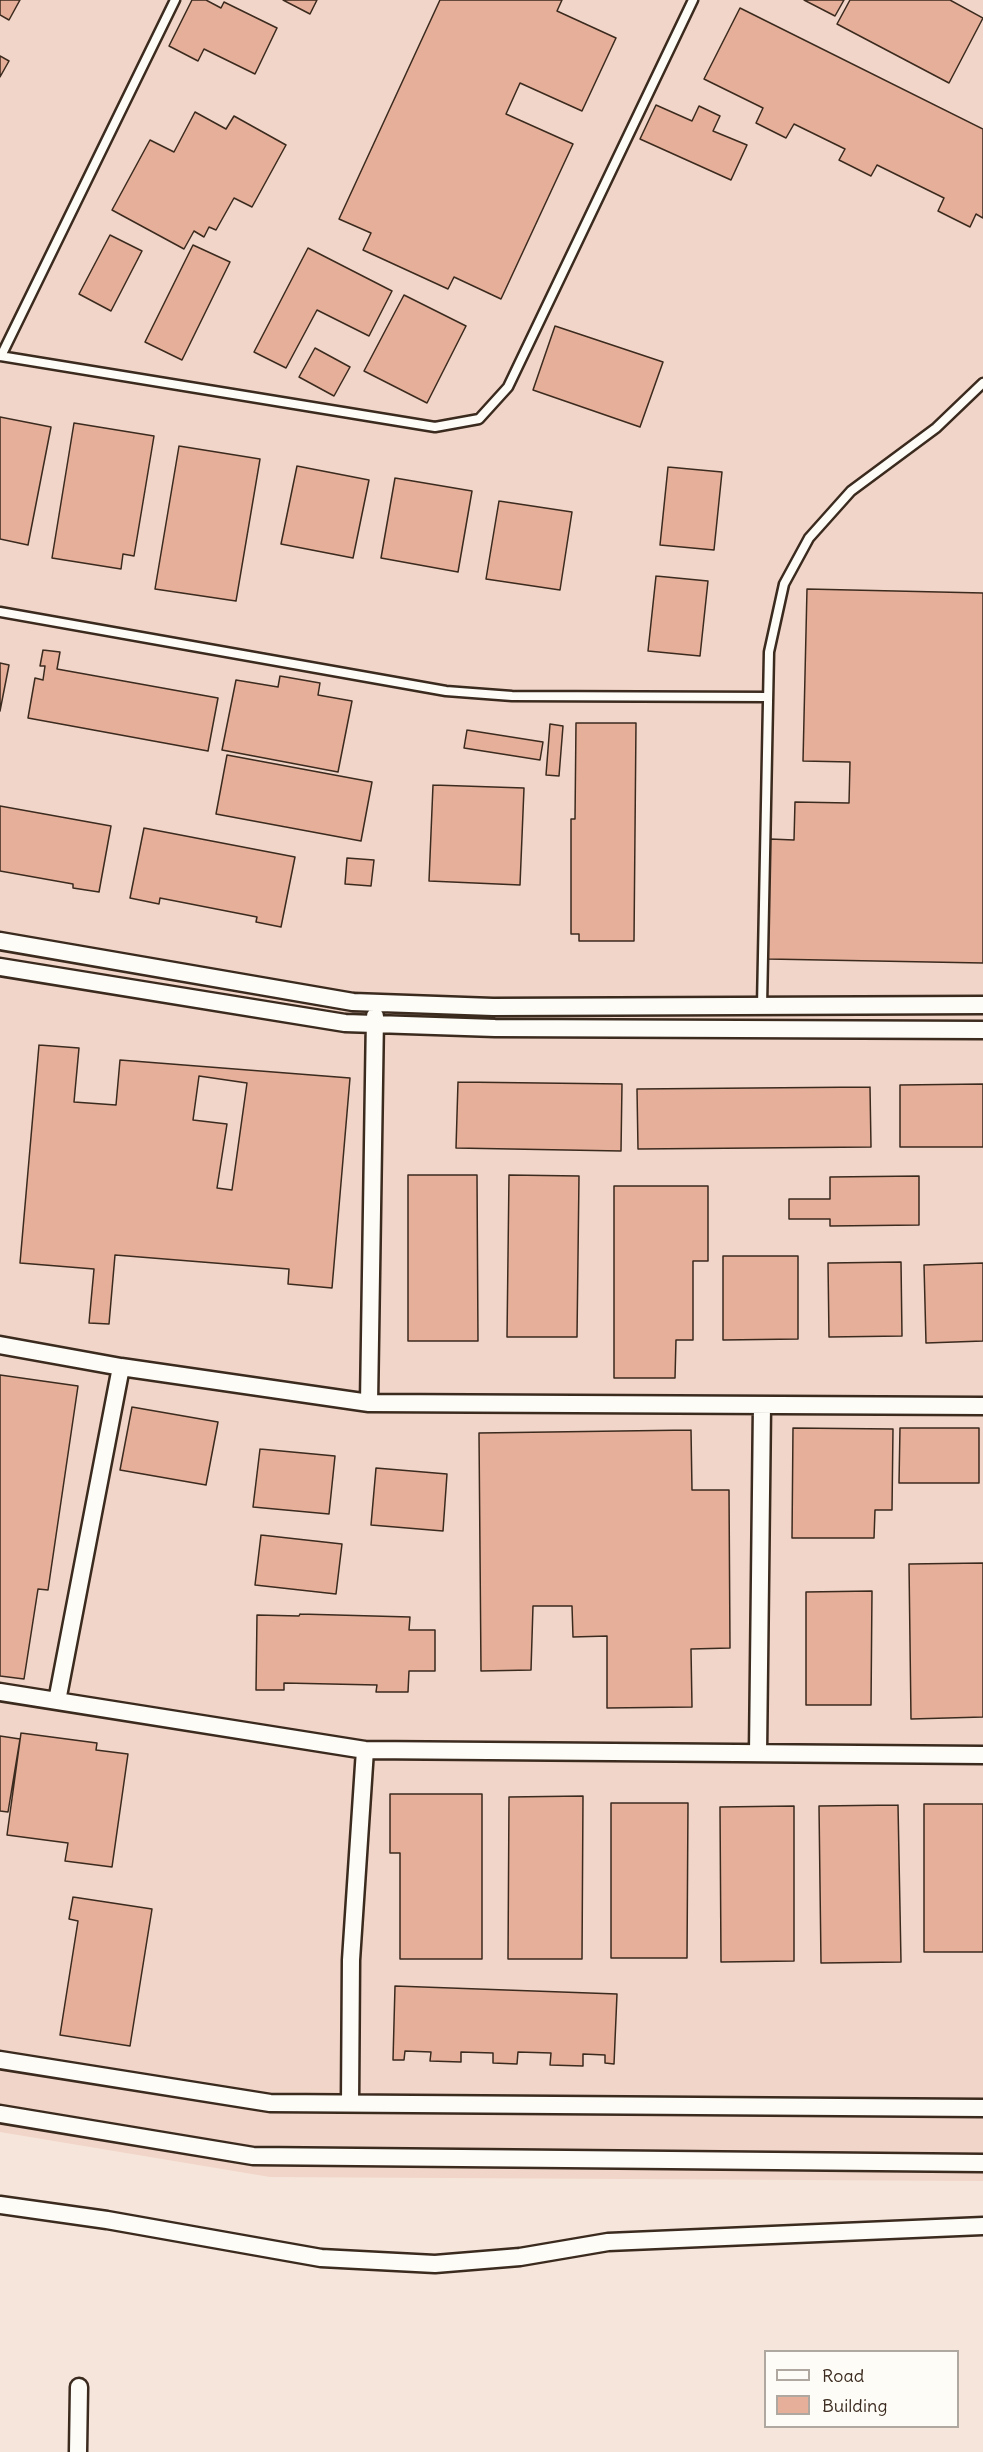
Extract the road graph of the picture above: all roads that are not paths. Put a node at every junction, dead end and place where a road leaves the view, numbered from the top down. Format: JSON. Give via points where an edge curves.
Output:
{"nodes":[{"id":1,"x":175,"y":0,"type":"edge"},
{"id":2,"x":693,"y":0,"type":"edge"},
{"id":3,"x":0,"y":356,"type":"edge"},
{"id":4,"x":983,"y":383,"type":"edge"},
{"id":5,"x":0,"y":612,"type":"edge"},
{"id":6,"x":768,"y":697,"type":"junction"},
{"id":7,"x":0,"y":941,"type":"edge"},
{"id":8,"x":0,"y":967,"type":"edge"},
{"id":9,"x":375,"y":1003,"type":"junction"},
{"id":10,"x":983,"y":1005,"type":"edge"},
{"id":11,"x":762,"y":1006,"type":"junction"},
{"id":12,"x":375,"y":1024,"type":"junction"},
{"id":13,"x":983,"y":1030,"type":"edge"},
{"id":14,"x":0,"y":1345,"type":"edge"},
{"id":15,"x":121,"y":1367,"type":"junction"},
{"id":16,"x":369,"y":1403,"type":"junction"},
{"id":17,"x":762,"y":1405,"type":"junction"},
{"id":18,"x":983,"y":1407,"type":"edge"},
{"id":19,"x":0,"y":1692,"type":"edge"},
{"id":20,"x":57,"y":1701,"type":"junction"},
{"id":21,"x":365,"y":1750,"type":"junction"},
{"id":22,"x":758,"y":1753,"type":"junction"},
{"id":23,"x":983,"y":1755,"type":"edge"},
{"id":24,"x":0,"y":2060,"type":"edge"},
{"id":25,"x":350,"y":2103,"type":"junction"},
{"id":26,"x":983,"y":2108,"type":"edge"},
{"id":27,"x":0,"y":2114,"type":"edge"},
{"id":28,"x":983,"y":2163,"type":"edge"},
{"id":29,"x":0,"y":2205,"type":"edge"},
{"id":30,"x":983,"y":2226,"type":"edge"},
{"id":31,"x":79,"y":2387,"type":"dead end"},
{"id":32,"x":78,"y":2452,"type":"edge"}],
"edges":[{"from":1,"to":3,"type":"lane"},
{"from":2,"to":3,"type":"lane","via":[[508,387],[479,419],[435,427]]},
{"from":4,"to":6,"type":"lane","via":[[936,428],[851,491],[809,538],[784,584],[769,652]]},
{"from":5,"to":6,"type":"lane","via":[[446,691],[512,696]]},
{"from":6,"to":11,"type":"lane"},
{"from":7,"to":9,"type":"street"},
{"from":8,"to":12,"type":"street","via":[[345,1023]]},
{"from":9,"to":11,"type":"street","via":[[493,1007]]},
{"from":9,"to":12,"type":"street"},
{"from":10,"to":11,"type":"street"},
{"from":12,"to":13,"type":"street"},
{"from":12,"to":16,"type":"street"},
{"from":14,"to":15,"type":"street"},
{"from":15,"to":16,"type":"street"},
{"from":15,"to":20,"type":"street"},
{"from":16,"to":17,"type":"street"},
{"from":17,"to":18,"type":"street"},
{"from":17,"to":22,"type":"street"},
{"from":19,"to":20,"type":"street"},
{"from":20,"to":21,"type":"street"},
{"from":21,"to":22,"type":"street"},
{"from":21,"to":25,"type":"street","via":[[351,1960]]},
{"from":22,"to":23,"type":"street"},
{"from":24,"to":25,"type":"street","via":[[270,2103]]},
{"from":25,"to":26,"type":"street"},
{"from":27,"to":28,"type":"street","via":[[253,2156]]},
{"from":29,"to":30,"type":"street","via":[[321,2259],[435,2264],[520,2257],[608,2242]]},
{"from":31,"to":32,"type":"street"}]}
